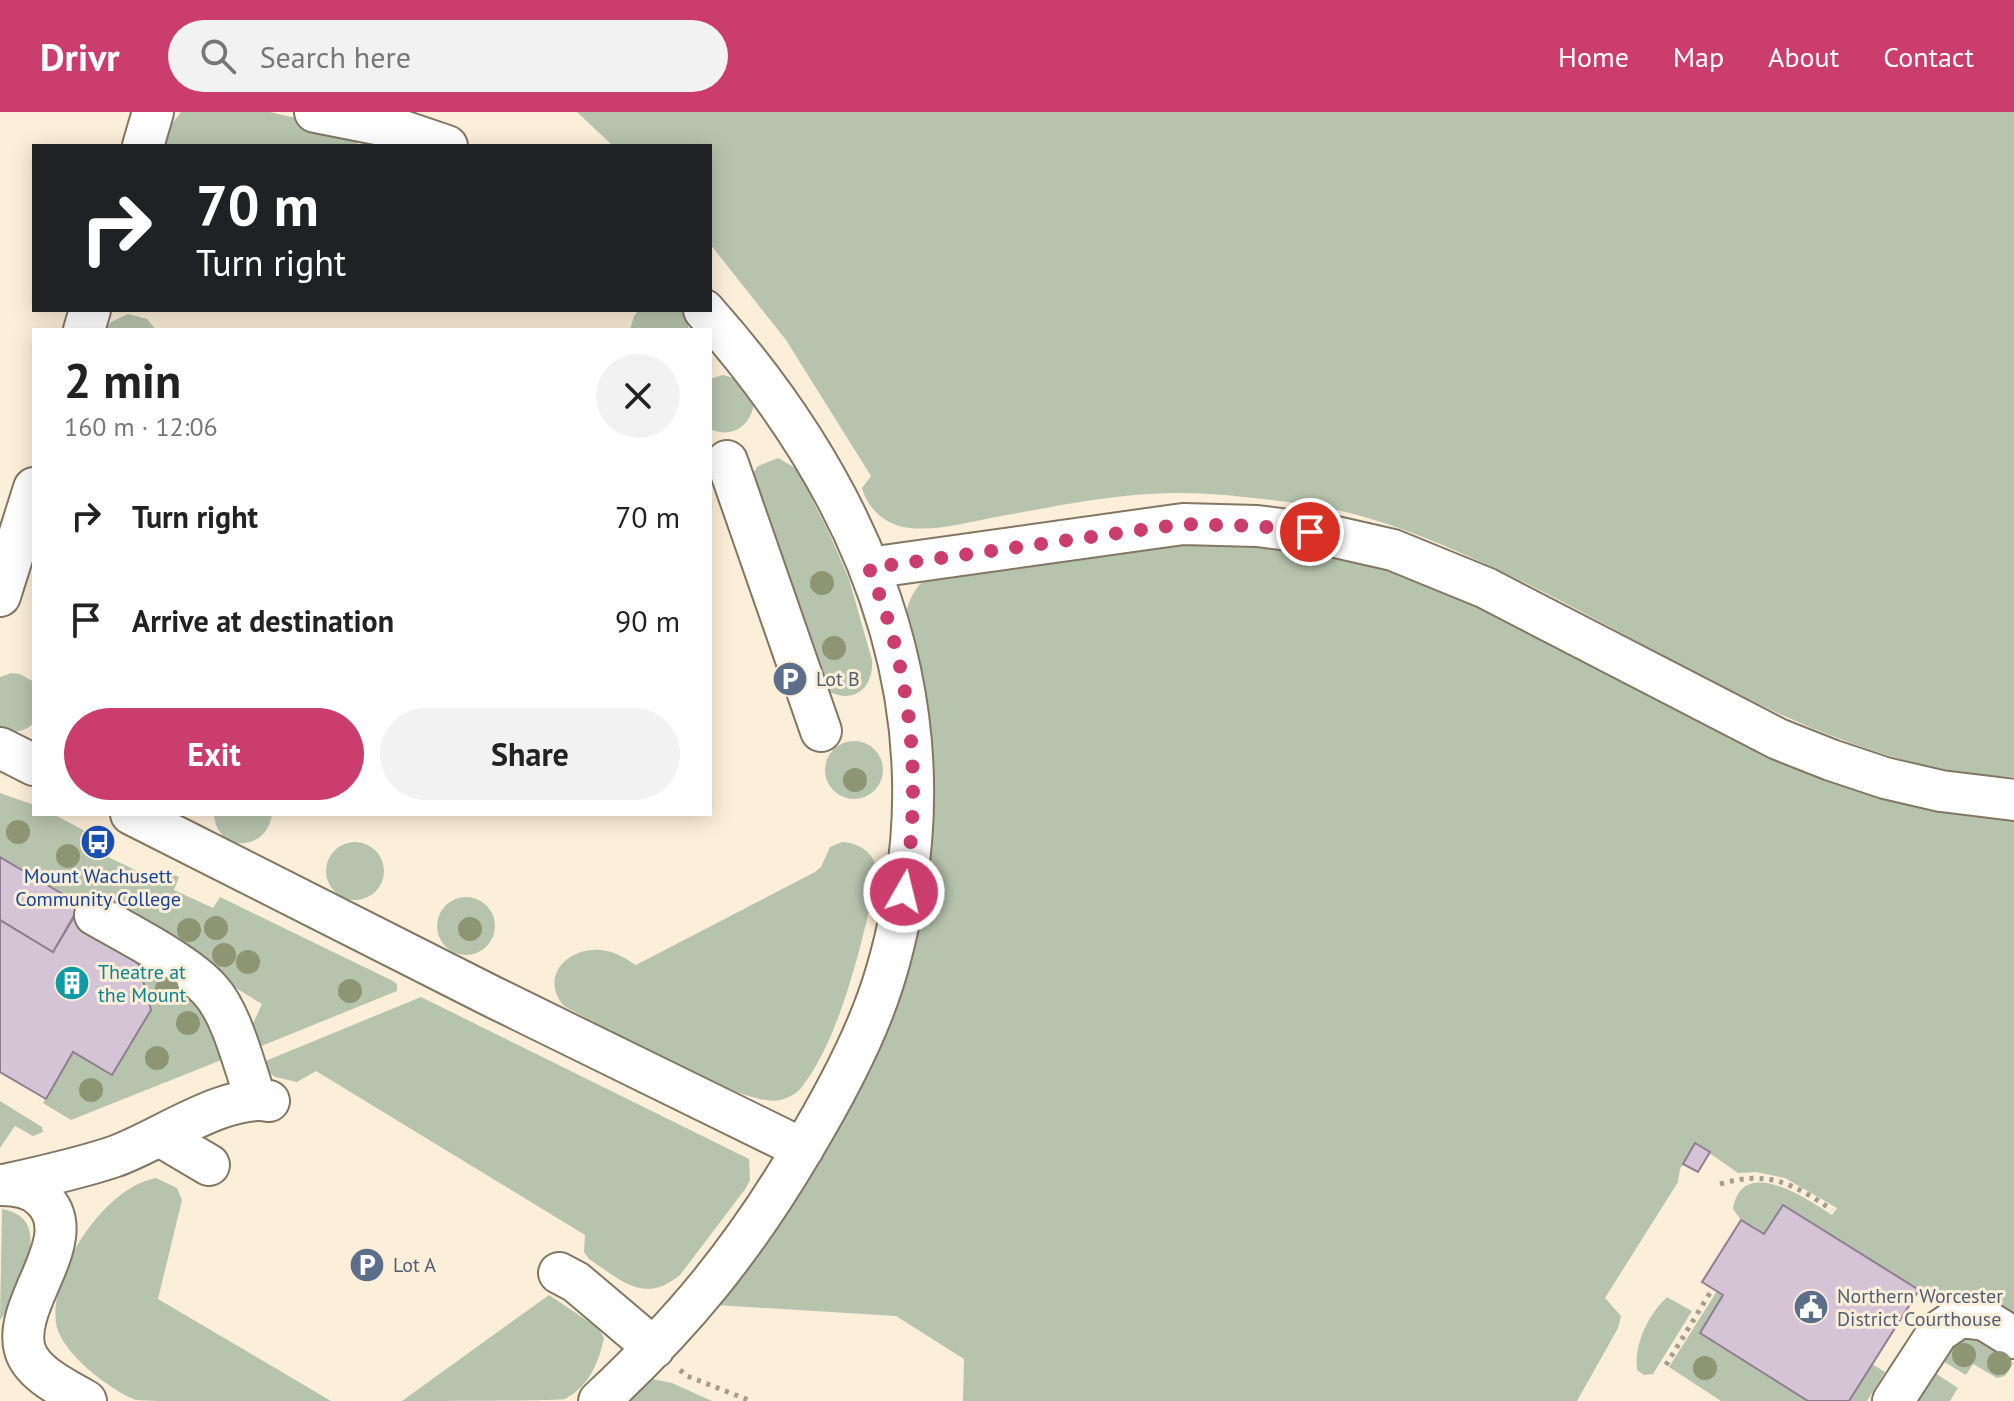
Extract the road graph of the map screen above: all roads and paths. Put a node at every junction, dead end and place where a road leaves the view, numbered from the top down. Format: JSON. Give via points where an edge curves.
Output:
{"nodes":[{"id":1,"x":153,"y":112,"type":"edge"},
{"id":2,"x":315,"y":112,"type":"edge"},
{"id":3,"x":144,"y":144,"type":"edge"},
{"id":4,"x":441,"y":144,"type":"edge"},
{"id":5,"x":706,"y":312,"type":"edge"},
{"id":6,"x":727,"y":461,"type":"dead end"},
{"id":7,"x":32,"y":494,"type":"edge"},
{"id":8,"x":869,"y":568,"type":"junction"},
{"id":9,"x":0,"y":596,"type":"edge"},
{"id":10,"x":821,"y":731,"type":"dead end"},
{"id":11,"x":0,"y":748,"type":"edge"},
{"id":12,"x":32,"y":764,"type":"edge"},
{"id":13,"x":2014,"y":800,"type":"edge"},
{"id":14,"x":135,"y":816,"type":"edge"},
{"id":15,"x":95,"y":915,"type":"dead end"},
{"id":16,"x":160,"y":1136,"type":"junction"},
{"id":17,"x":803,"y":1149,"type":"junction"},
{"id":18,"x":114,"y":1157,"type":"junction"},
{"id":19,"x":209,"y":1165,"type":"dead end"},
{"id":20,"x":1720,"y":1184,"type":"dead end"},
{"id":21,"x":1,"y":1186,"type":"edge"},
{"id":22,"x":1832,"y":1210,"type":"dead end"},
{"id":23,"x":56,"y":1227,"type":"junction"},
{"id":24,"x":559,"y":1273,"type":"dead end"},
{"id":25,"x":1713,"y":1288,"type":"dead end"},
{"id":26,"x":28,"y":1308,"type":"junction"},
{"id":27,"x":2014,"y":1338,"type":"edge"},
{"id":28,"x":654,"y":1348,"type":"junction"},
{"id":29,"x":0,"y":1352,"type":"edge"},
{"id":30,"x":1666,"y":1365,"type":"dead end"},
{"id":31,"x":0,"y":1377,"type":"edge"},
{"id":32,"x":74,"y":1394,"type":"edge"},
{"id":33,"x":599,"y":1401,"type":"edge"},
{"id":34,"x":751,"y":1401,"type":"edge"},
{"id":35,"x":1893,"y":1401,"type":"edge"}],
"edges":[{"from":1,"to":3,"type":"lane"},
{"from":2,"to":4,"type":"lane","via":[[391,127]]},
{"from":5,"to":8,"type":"lane","via":[[783,410],[835,495]]},
{"from":6,"to":10,"type":"lane"},
{"from":7,"to":9,"type":"lane"},
{"from":8,"to":13,"type":"lane","via":[[1183,524],[1293,529],[1338,537],[1393,550],[1486,588],[1804,750],[1912,785]]},
{"from":8,"to":17,"type":"lane","via":[[896,646],[906,697],[913,789],[908,869],[875,1008]]},
{"from":11,"to":12,"type":"lane"},
{"from":14,"to":17,"type":"lane"},
{"from":15,"to":16,"type":"lane","via":[[210,989],[263,1100],[222,1108]]},
{"from":16,"to":18,"type":"lane"},
{"from":16,"to":19,"type":"lane"},
{"from":17,"to":28,"type":"lane","via":[[729,1262]]},
{"from":18,"to":21,"type":"lane"},
{"from":18,"to":23,"type":"lane","via":[[75,1188]]},
{"from":20,"to":22,"type":"path","via":[[1765,1178]]},
{"from":21,"to":23,"type":"lane","via":[[18,1185],[41,1197],[51,1208]]},
{"from":23,"to":26,"type":"lane","via":[[50,1257]]},
{"from":24,"to":28,"type":"lane"},
{"from":25,"to":30,"type":"path"},
{"from":26,"to":29,"type":"lane"},
{"from":26,"to":32,"type":"lane","via":[[25,1351],[34,1365]]},
{"from":27,"to":35,"type":"lane","via":[[1985,1320],[1960,1317],[1938,1332]]},
{"from":28,"to":33,"type":"lane"},
{"from":28,"to":34,"type":"path","via":[[687,1376]]},
{"from":31,"to":32,"type":"lane","via":[[33,1377]]}]}
